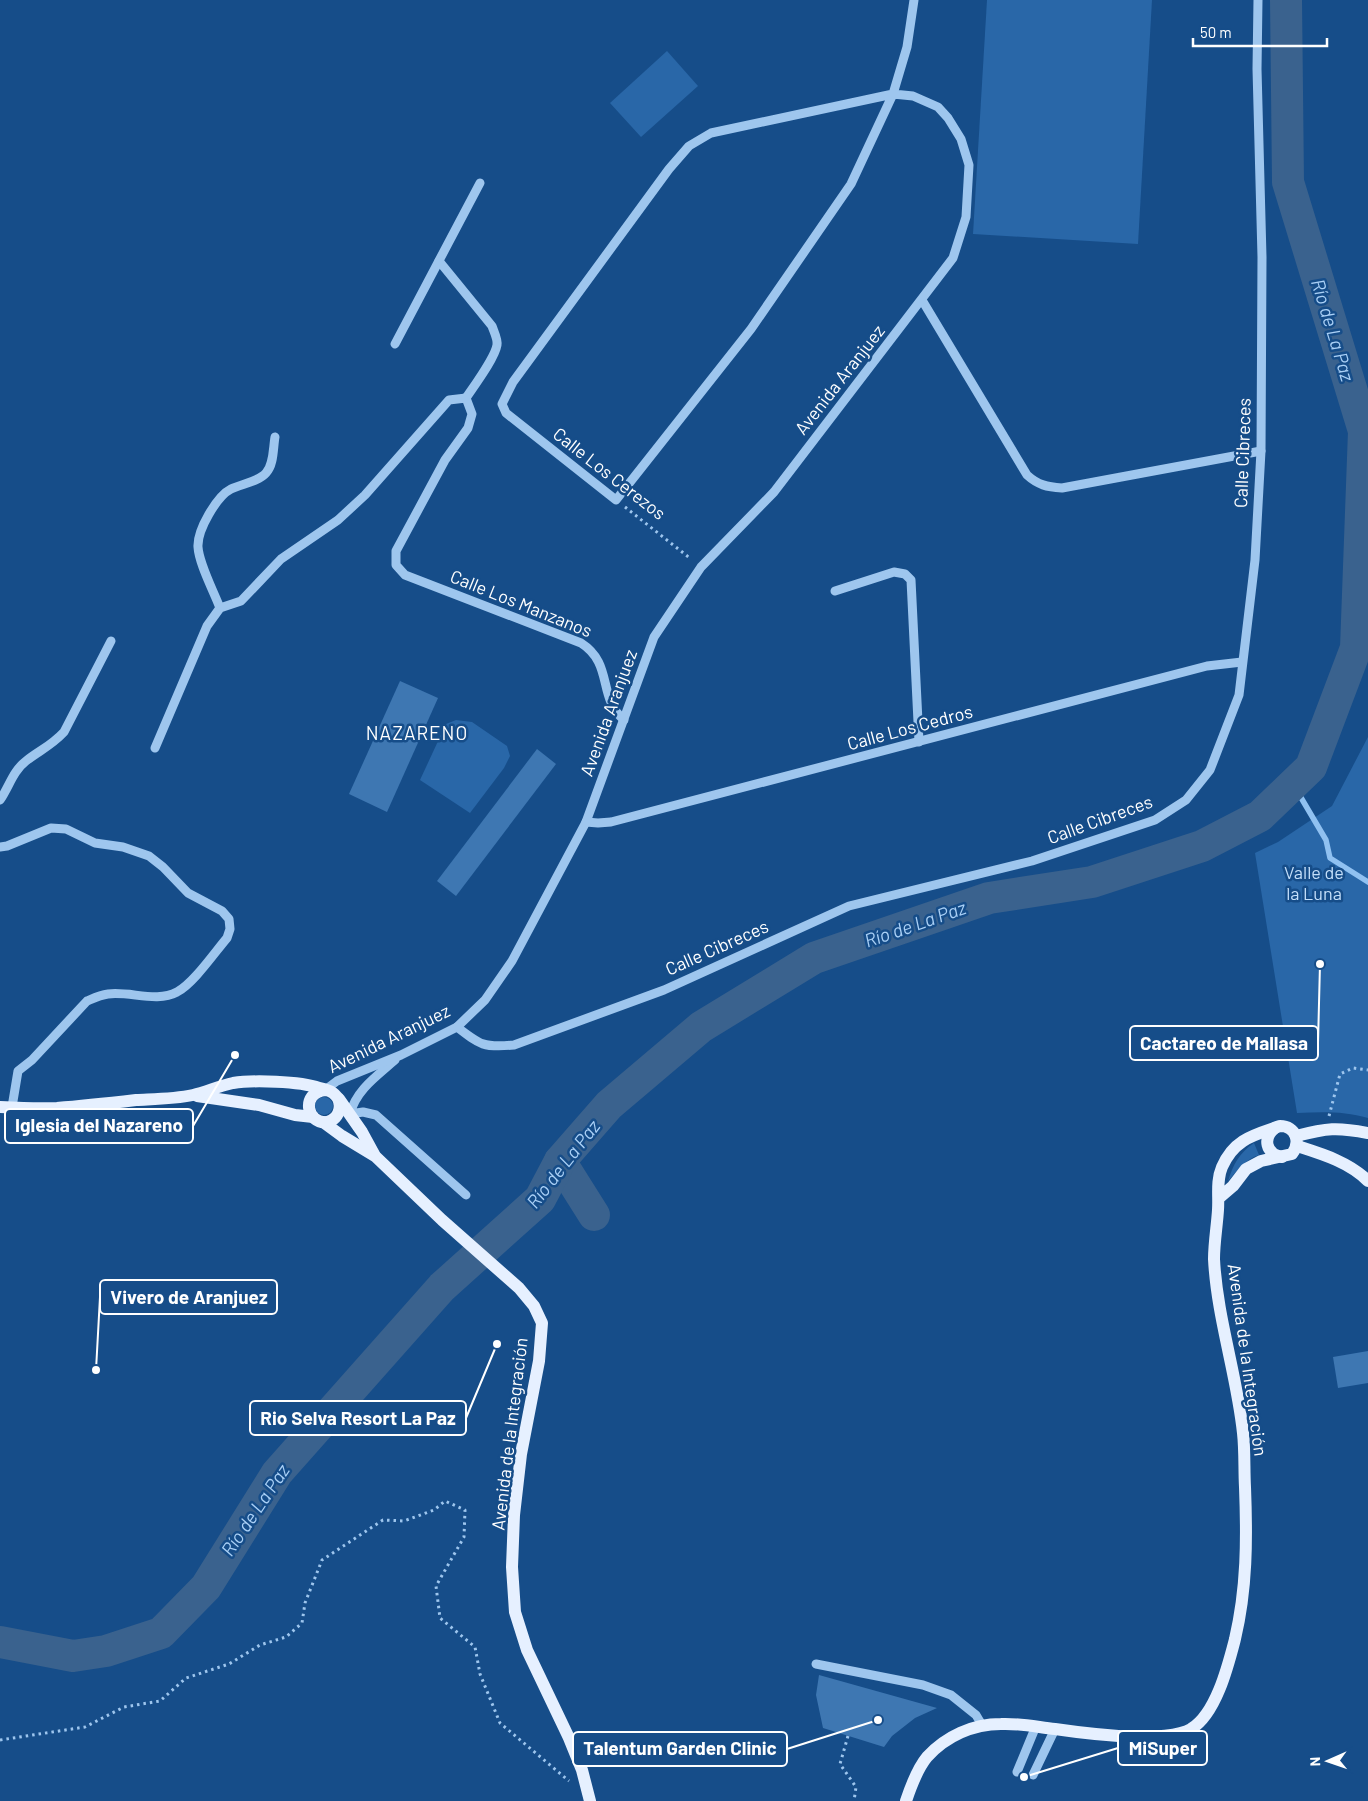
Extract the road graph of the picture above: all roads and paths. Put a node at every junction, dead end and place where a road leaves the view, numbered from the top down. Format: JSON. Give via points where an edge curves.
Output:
{"nodes":[{"id":1,"x":914,"y":0,"type":"edge"},
{"id":2,"x":1258,"y":0,"type":"edge"},
{"id":3,"x":893,"y":94,"type":"junction"},
{"id":4,"x":480,"y":184,"type":"dead end"},
{"id":5,"x":439,"y":261,"type":"junction"},
{"id":6,"x":922,"y":300,"type":"junction"},
{"id":7,"x":394,"y":344,"type":"dead end"},
{"id":8,"x":466,"y":398,"type":"junction"},
{"id":9,"x":502,"y":404,"type":"joint"},
{"id":10,"x":275,"y":437,"type":"dead end"},
{"id":11,"x":1261,"y":451,"type":"junction"},
{"id":12,"x":616,"y":500,"type":"junction"},
{"id":13,"x":701,"y":567,"type":"junction"},
{"id":14,"x":835,"y":591,"type":"dead end"},
{"id":15,"x":220,"y":608,"type":"junction"},
{"id":16,"x":111,"y":641,"type":"dead end"},
{"id":17,"x":1242,"y":662,"type":"junction"},
{"id":18,"x":624,"y":720,"type":"junction"},
{"id":19,"x":919,"y":742,"type":"junction"},
{"id":20,"x":155,"y":748,"type":"dead end"},
{"id":21,"x":0,"y":800,"type":"edge"},
{"id":22,"x":586,"y":822,"type":"junction"},
{"id":23,"x":0,"y":847,"type":"edge"},
{"id":24,"x":457,"y":1027,"type":"junction"},
{"id":25,"x":401,"y":1055,"type":"junction"},
{"id":26,"x":1368,"y":1070,"type":"edge"},
{"id":27,"x":325,"y":1090,"type":"junction"},
{"id":28,"x":192,"y":1095,"type":"junction"},
{"id":29,"x":338,"y":1097,"type":"junction"},
{"id":30,"x":6,"y":1107,"type":"edge"},
{"id":31,"x":350,"y":1114,"type":"junction"},
{"id":32,"x":318,"y":1119,"type":"junction"},
{"id":33,"x":1275,"y":1128,"type":"junction"},
{"id":34,"x":1326,"y":1128,"type":"junction"},
{"id":35,"x":1368,"y":1133,"type":"edge"},
{"id":36,"x":1297,"y":1141,"type":"junction"},
{"id":37,"x":375,"y":1156,"type":"junction"},
{"id":38,"x":1282,"y":1157,"type":"junction"},
{"id":39,"x":1368,"y":1181,"type":"edge"},
{"id":40,"x":466,"y":1195,"type":"dead end"},
{"id":41,"x":1219,"y":1198,"type":"junction"},
{"id":42,"x":816,"y":1664,"type":"dead end"},
{"id":43,"x":982,"y":1725,"type":"junction"},
{"id":44,"x":1036,"y":1726,"type":"junction"},
{"id":45,"x":1055,"y":1729,"type":"junction"},
{"id":46,"x":848,"y":1736,"type":"dead end"},
{"id":47,"x":0,"y":1740,"type":"edge"},
{"id":48,"x":1017,"y":1772,"type":"dead end"},
{"id":49,"x":1033,"y":1775,"type":"dead end"},
{"id":50,"x":590,"y":1800,"type":"edge"},
{"id":51,"x":854,"y":1801,"type":"edge"},
{"id":52,"x":906,"y":1801,"type":"edge"}],
"edges":[{"from":1,"to":3,"type":"street","via":[[907,47]]},
{"from":2,"to":11,"type":"street","name":"Calle Cibreces"},
{"from":3,"to":6,"type":"street","name":"Avenida Aranjuez","via":[[913,96],[938,107],[962,139],[970,165],[966,217],[953,258]]},
{"from":3,"to":9,"type":"street","name":"Avenida Aranjuez","via":[[711,133],[689,146],[512,382]]},
{"from":3,"to":12,"type":"street","via":[[851,184],[751,329]]},
{"from":4,"to":5,"type":"street"},
{"from":5,"to":7,"type":"street"},
{"from":5,"to":8,"type":"street","via":[[492,326],[496,337],[497,346],[492,357]]},
{"from":6,"to":11,"type":"street","via":[[1027,475],[1035,483],[1062,488]]},
{"from":6,"to":13,"type":"street","name":"Avenida Aranjuez","via":[[774,492]]},
{"from":8,"to":15,"type":"street","via":[[449,400],[338,520],[281,559],[241,601]]},
{"from":8,"to":18,"type":"street","name":"Calle Los Manzanos","via":[[472,414],[468,428],[445,460],[396,551],[396,565],[405,575],[592,650],[600,663],[611,703]]},
{"from":9,"to":12,"type":"street","name":"Calle Los Cerezos","via":[[506,413]]},
{"from":10,"to":15,"type":"street","via":[[268,472],[220,497],[199,535],[198,548]]},
{"from":11,"to":17,"type":"street","name":"Calle Cibreces","via":[[1255,560]]},
{"from":12,"to":13,"type":"path","name":"Calle Los Cerezos"},
{"from":13,"to":18,"type":"street","name":"Avenida Aranjuez","via":[[654,637]]},
{"from":14,"to":19,"type":"street","via":[[894,572],[905,574],[911,580]]},
{"from":15,"to":20,"type":"street","via":[[207,626]]},
{"from":16,"to":21,"type":"street","via":[[64,732],[54,743],[25,761]]},
{"from":17,"to":19,"type":"street","name":"Calle Los Cedros","via":[[1207,666]]},
{"from":17,"to":24,"type":"street","name":"Calle Cibreces","via":[[1239,695],[1210,770],[1186,800],[1155,820],[1032,861],[849,906],[664,990],[514,1045],[493,1047],[475,1041]]},
{"from":18,"to":22,"type":"street","name":"Avenida Aranjuez"},
{"from":19,"to":22,"type":"street","name":"Calle Los Cedros","via":[[611,822]]},
{"from":22,"to":24,"type":"street","name":"Avenida Aranjuez","via":[[512,961],[485,1000]]},
{"from":23,"to":30,"type":"street","via":[[51,828],[66,829],[95,843],[123,847],[148,856],[188,893],[222,911],[229,919],[230,928],[227,938],[188,984],[177,992],[166,996],[111,993],[87,1001],[18,1071]]},
{"from":24,"to":25,"type":"street","name":"Avenida Aranjuez"},
{"from":25,"to":27,"type":"street","name":"Avenida Aranjuez","via":[[338,1081]]},
{"from":25,"to":31,"type":"street","via":[[362,1090]]},
{"from":26,"to":34,"type":"path","via":[[1353,1068],[1340,1074]]},
{"from":27,"to":28,"type":"main road","via":[[284,1082],[233,1083]]},
{"from":27,"to":29,"type":"main road"},
{"from":27,"to":32,"type":"main road","via":[[315,1093],[309,1101],[309,1107]]},
{"from":28,"to":30,"type":"main road","via":[[56,1108]]},
{"from":28,"to":32,"type":"main road","via":[[259,1105]]},
{"from":29,"to":31,"type":"main road","name":"Avenida de la Integración"},
{"from":29,"to":32,"type":"main road","via":[[340,1107],[333,1120]]},
{"from":31,"to":37,"type":"main road","name":"Avenida de la Integración"},
{"from":31,"to":40,"type":"street","via":[[364,1112],[376,1115]]},
{"from":32,"to":37,"type":"main road","name":"Avenida de la Integración"},
{"from":33,"to":36,"type":"main road","via":[[1285,1126],[1294,1131]]},
{"from":33,"to":38,"type":"main road","via":[[1268,1136],[1267,1146],[1273,1154]]},
{"from":33,"to":41,"type":"main road","name":"Avenida de la Integración","via":[[1249,1136],[1228,1156],[1221,1169]]},
{"from":34,"to":35,"type":"main road"},
{"from":34,"to":36,"type":"main road"},
{"from":36,"to":38,"type":"main road","via":[[1292,1154]]},
{"from":36,"to":39,"type":"main road","via":[[1344,1164]]},
{"from":37,"to":50,"type":"main road","name":"Avenida de la Integración","via":[[519,1288],[534,1306],[542,1323],[514,1516],[512,1567],[515,1612],[527,1650],[582,1770]]},
{"from":38,"to":41,"type":"main road","via":[[1261,1161],[1246,1169]]},
{"from":41,"to":45,"type":"main road","name":"Avenida de la Integración","via":[[1214,1257],[1243,1434],[1246,1512],[1245,1585],[1235,1639],[1210,1711],[1190,1730],[1156,1737]]},
{"from":42,"to":43,"type":"street","via":[[923,1685],[951,1695]]},
{"from":43,"to":44,"type":"main road","name":"Avenida de la Integración"},
{"from":43,"to":52,"type":"main road","name":"Avenida de la Integración","via":[[964,1730],[926,1758]]},
{"from":44,"to":45,"type":"main road","name":"Avenida de la Integración"},
{"from":44,"to":48,"type":"street"},
{"from":45,"to":49,"type":"street"},
{"from":46,"to":51,"type":"path","via":[[840,1764],[856,1787]]},
{"from":47,"to":50,"type":"path","via":[[85,1727],[124,1707],[160,1701],[186,1678],[229,1664],[260,1645],[286,1637],[302,1623],[305,1603],[322,1560],[383,1520],[404,1521],[434,1510],[445,1501],[465,1510],[464,1537],[436,1586],[440,1618],[475,1647],[480,1674],[500,1723]]}]}
